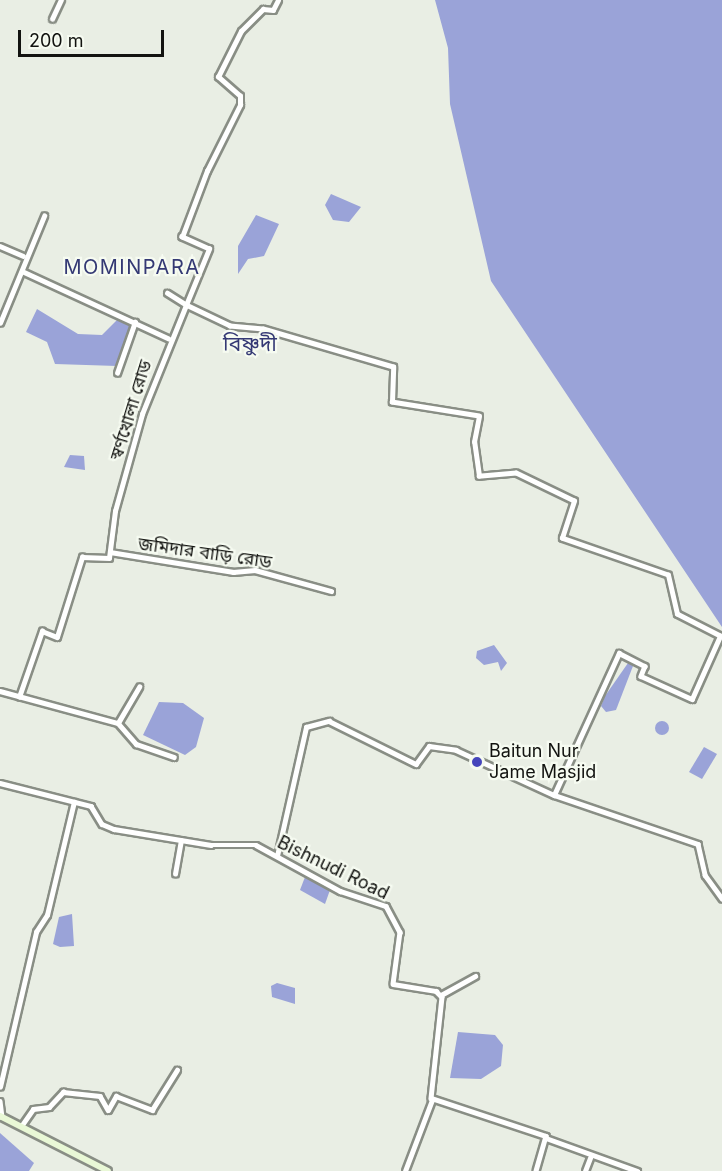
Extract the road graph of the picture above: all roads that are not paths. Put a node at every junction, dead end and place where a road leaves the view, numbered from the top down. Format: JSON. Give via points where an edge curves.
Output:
{"nodes":[{"id":1,"x":61,"y":0,"type":"edge"},
{"id":2,"x":278,"y":0,"type":"edge"},
{"id":3,"x":52,"y":19,"type":"dead end"},
{"id":4,"x":44,"y":216,"type":"dead end"},
{"id":5,"x":0,"y":246,"type":"edge"},
{"id":6,"x":23,"y":256,"type":"junction"},
{"id":7,"x":22,"y":271,"type":"junction"},
{"id":8,"x":167,"y":293,"type":"dead end"},
{"id":9,"x":186,"y":305,"type":"junction"},
{"id":10,"x":135,"y":322,"type":"junction"},
{"id":11,"x":0,"y":323,"type":"edge"},
{"id":12,"x":168,"y":338,"type":"junction"},
{"id":13,"x":117,"y":373,"type":"dead end"},
{"id":14,"x":110,"y":552,"type":"junction"},
{"id":15,"x":331,"y":591,"type":"dead end"},
{"id":16,"x":140,"y":687,"type":"dead end"},
{"id":17,"x":0,"y":691,"type":"edge"},
{"id":18,"x":20,"y":697,"type":"junction"},
{"id":19,"x":118,"y":723,"type":"junction"},
{"id":20,"x":174,"y":757,"type":"dead end"},
{"id":21,"x":0,"y":783,"type":"edge"},
{"id":22,"x":554,"y":795,"type":"junction"},
{"id":23,"x":74,"y":802,"type":"junction"},
{"id":24,"x":181,"y":841,"type":"junction"},
{"id":25,"x":277,"y":856,"type":"junction"},
{"id":26,"x":175,"y":874,"type":"dead end"},
{"id":27,"x":722,"y":898,"type":"edge"},
{"id":28,"x":475,"y":976,"type":"dead end"},
{"id":29,"x":441,"y":995,"type":"junction"},
{"id":30,"x":177,"y":1070,"type":"dead end"},
{"id":31,"x":0,"y":1087,"type":"edge"},
{"id":32,"x":432,"y":1100,"type":"junction"},
{"id":33,"x":0,"y":1101,"type":"edge"},
{"id":34,"x":1,"y":1117,"type":"edge"},
{"id":35,"x":22,"y":1125,"type":"junction"},
{"id":36,"x":546,"y":1138,"type":"junction"},
{"id":37,"x":590,"y":1158,"type":"junction"},
{"id":38,"x":108,"y":1171,"type":"edge"},
{"id":39,"x":405,"y":1171,"type":"edge"},
{"id":40,"x":536,"y":1171,"type":"edge"},
{"id":41,"x":585,"y":1171,"type":"edge"},
{"id":42,"x":637,"y":1171,"type":"edge"}],
"edges":[{"from":1,"to":3,"type":"street"},
{"from":2,"to":9,"type":"street","name":"স্বর্ণখোলা রোড","via":[[273,10],[263,9],[241,30],[218,77],[240,96],[240,105],[207,171],[182,237],[209,249]]},
{"from":4,"to":6,"type":"street"},
{"from":5,"to":6,"type":"street"},
{"from":6,"to":7,"type":"street"},
{"from":7,"to":10,"type":"street"},
{"from":7,"to":11,"type":"street"},
{"from":8,"to":9,"type":"street"},
{"from":9,"to":12,"type":"street","name":"স্বর্ণখোলা রোড"},
{"from":9,"to":22,"type":"street","via":[[230,326],[263,329],[393,367],[392,402],[479,416],[474,442],[479,476],[494,479],[516,473],[574,501],[562,538],[668,575],[677,614],[720,636],[692,699],[641,676],[645,666],[619,653]]},
{"from":10,"to":12,"type":"street"},
{"from":10,"to":13,"type":"street"},
{"from":12,"to":14,"type":"street","name":"স্বর্ণখোলা রোড","via":[[124,474]]},
{"from":14,"to":15,"type":"street","name":"জমিদার বাড়ি রোড","via":[[233,572],[255,570]]},
{"from":14,"to":18,"type":"street","via":[[106,561],[82,558],[57,637],[42,632]]},
{"from":16,"to":19,"type":"street"},
{"from":17,"to":18,"type":"street"},
{"from":18,"to":19,"type":"street"},
{"from":19,"to":20,"type":"street","via":[[136,744]]},
{"from":21,"to":23,"type":"street","name":"Bishnudi Road"},
{"from":22,"to":25,"type":"street","via":[[456,750],[429,746],[416,764],[329,721],[306,727]]},
{"from":22,"to":27,"type":"street","via":[[698,844],[705,875]]},
{"from":23,"to":24,"type":"street","name":"Bishnudi Road","via":[[95,808],[107,827]]},
{"from":23,"to":31,"type":"street","via":[[48,915],[36,932]]},
{"from":24,"to":25,"type":"street","name":"Bishnudi Road","via":[[246,843]]},
{"from":24,"to":26,"type":"street"},
{"from":25,"to":29,"type":"street","name":"Bishnudi Road","via":[[340,891],[387,906],[400,932],[393,984]]},
{"from":28,"to":29,"type":"street"},
{"from":29,"to":32,"type":"street"},
{"from":30,"to":35,"type":"street","via":[[152,1110],[116,1096],[108,1110],[100,1096],[63,1092],[49,1107],[33,1109]]},
{"from":32,"to":36,"type":"street"},
{"from":32,"to":39,"type":"street"},
{"from":33,"to":34,"type":"street"},
{"from":34,"to":35,"type":"street"},
{"from":35,"to":38,"type":"street"},
{"from":36,"to":37,"type":"street"},
{"from":36,"to":40,"type":"street"},
{"from":37,"to":41,"type":"street"},
{"from":37,"to":42,"type":"street"}]}
